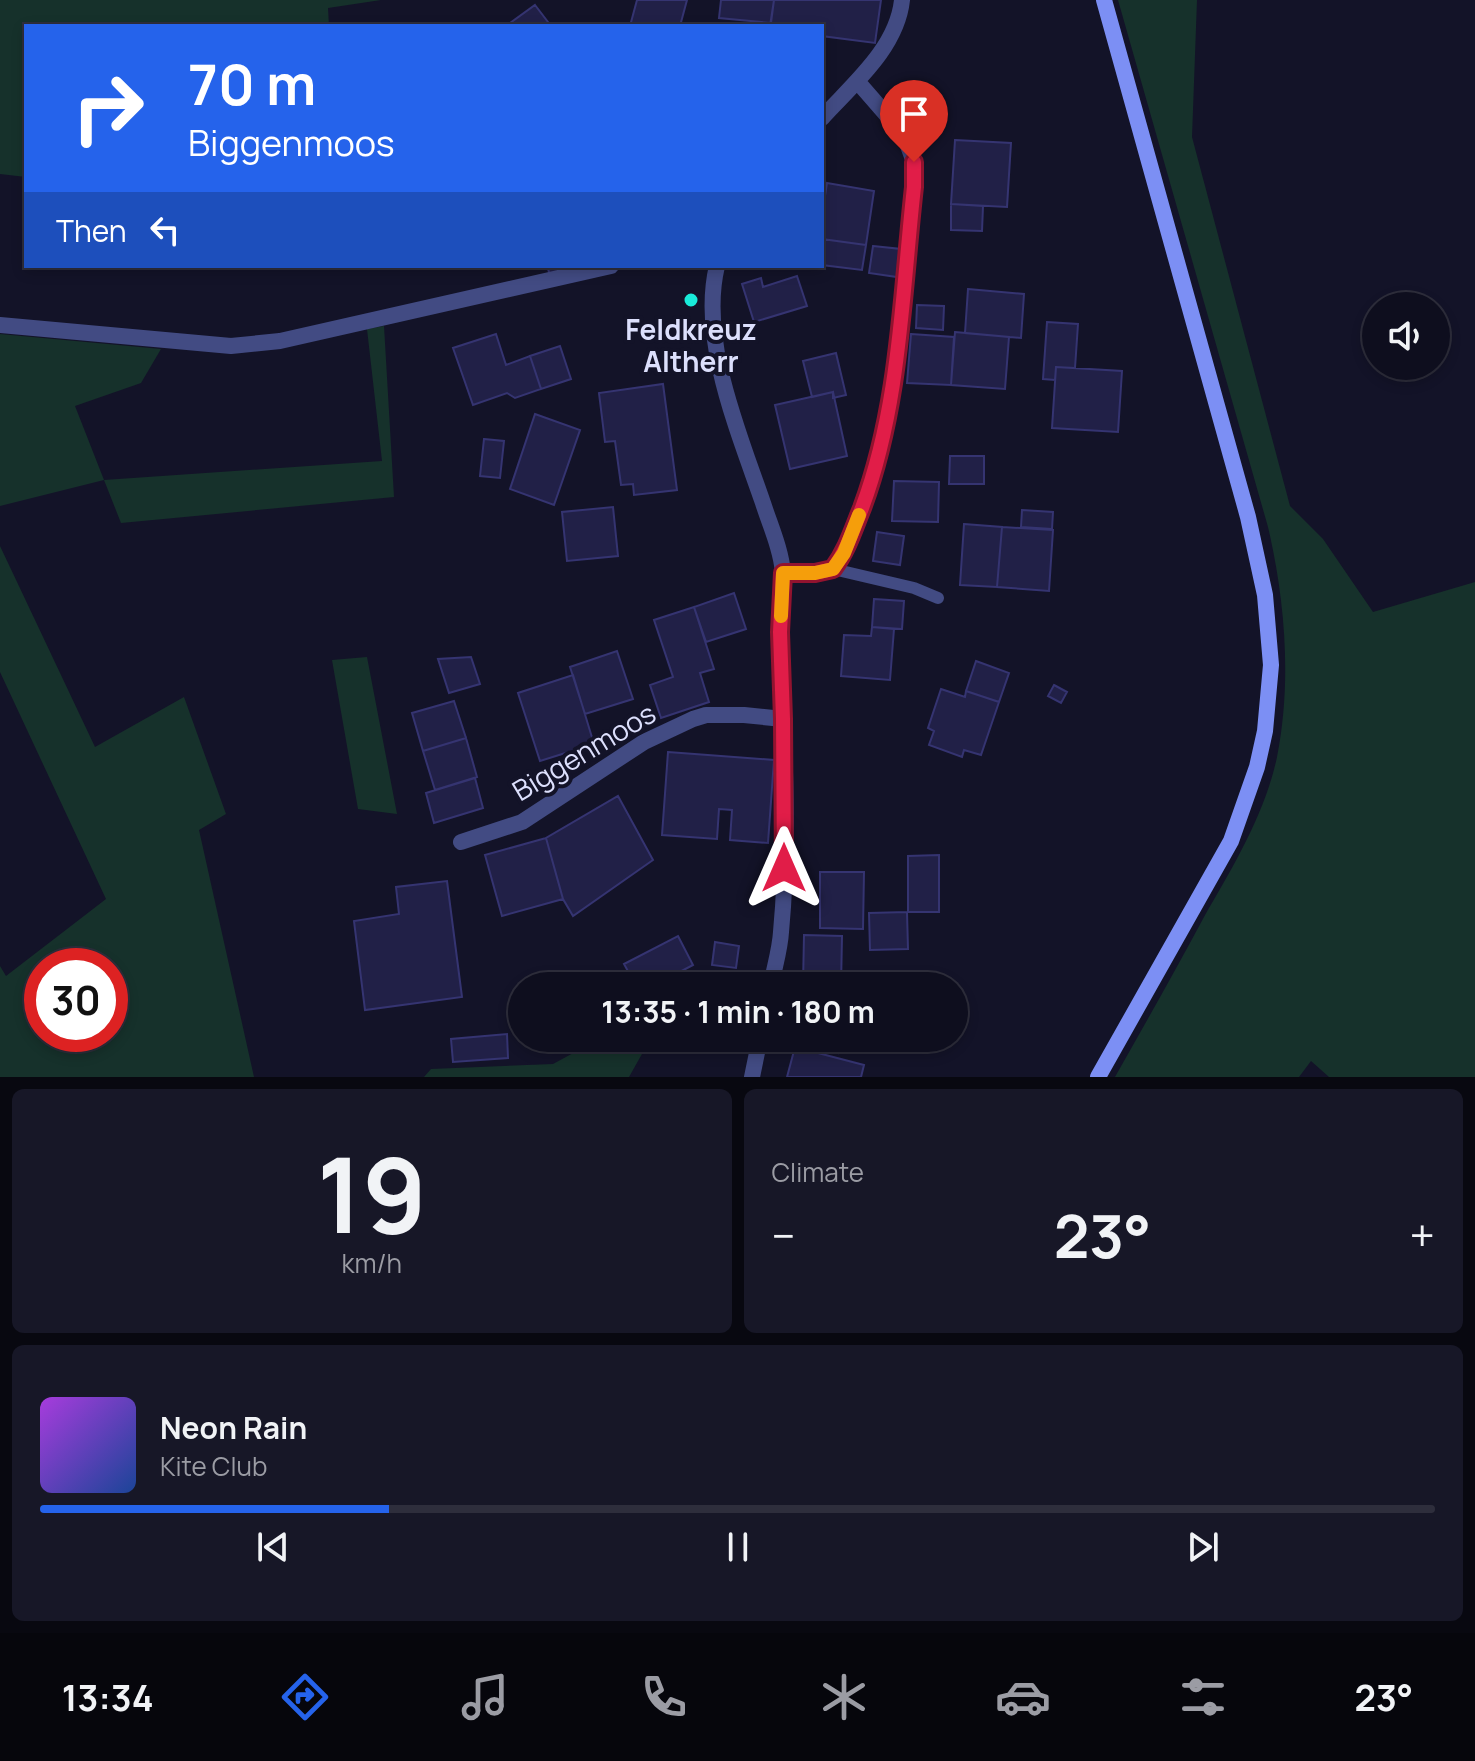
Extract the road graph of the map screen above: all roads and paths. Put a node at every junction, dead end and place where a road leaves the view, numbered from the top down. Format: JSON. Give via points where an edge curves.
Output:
{"nodes":[{"id":1,"x":902,"y":0,"type":"edge"},
{"id":2,"x":1104,"y":0,"type":"edge"},
{"id":3,"x":857,"y":81,"type":"junction"},
{"id":4,"x":824,"y":116,"type":"edge"},
{"id":5,"x":602,"y":268,"type":"edge"},
{"id":6,"x":715,"y":268,"type":"edge"},
{"id":7,"x":0,"y":325,"type":"edge"},
{"id":8,"x":833,"y":569,"type":"junction"},
{"id":9,"x":783,"y":573,"type":"junction"},
{"id":10,"x":938,"y":598,"type":"dead end"},
{"id":11,"x":783,"y":719,"type":"junction"},
{"id":12,"x":461,"y":842,"type":"dead end"},
{"id":13,"x":774,"y":972,"type":"edge"},
{"id":14,"x":757,"y":1052,"type":"edge"},
{"id":15,"x":752,"y":1077,"type":"edge"},
{"id":16,"x":1098,"y":1077,"type":"edge"}],
"edges":[{"from":1,"to":3,"type":"street","via":[[884,47]]},
{"from":2,"to":16,"type":"main road","via":[[1248,517],[1265,595],[1271,665],[1257,767],[1231,841]]},
{"from":3,"to":4,"type":"street"},
{"from":3,"to":8,"type":"street","via":[[904,135],[914,162],[914,187],[891,406],[871,484]]},
{"from":5,"to":7,"type":"street","via":[[280,341],[231,346]]},
{"from":6,"to":9,"type":"street","via":[[717,345],[729,403]]},
{"from":8,"to":9,"type":"street"},
{"from":8,"to":10,"type":"lane"},
{"from":9,"to":11,"type":"street"},
{"from":11,"to":12,"type":"street","name":"Biggenmoos","via":[[693,719],[644,742],[522,822]]},
{"from":11,"to":13,"type":"street","via":[[784,868]]},
{"from":14,"to":15,"type":"street"}]}
